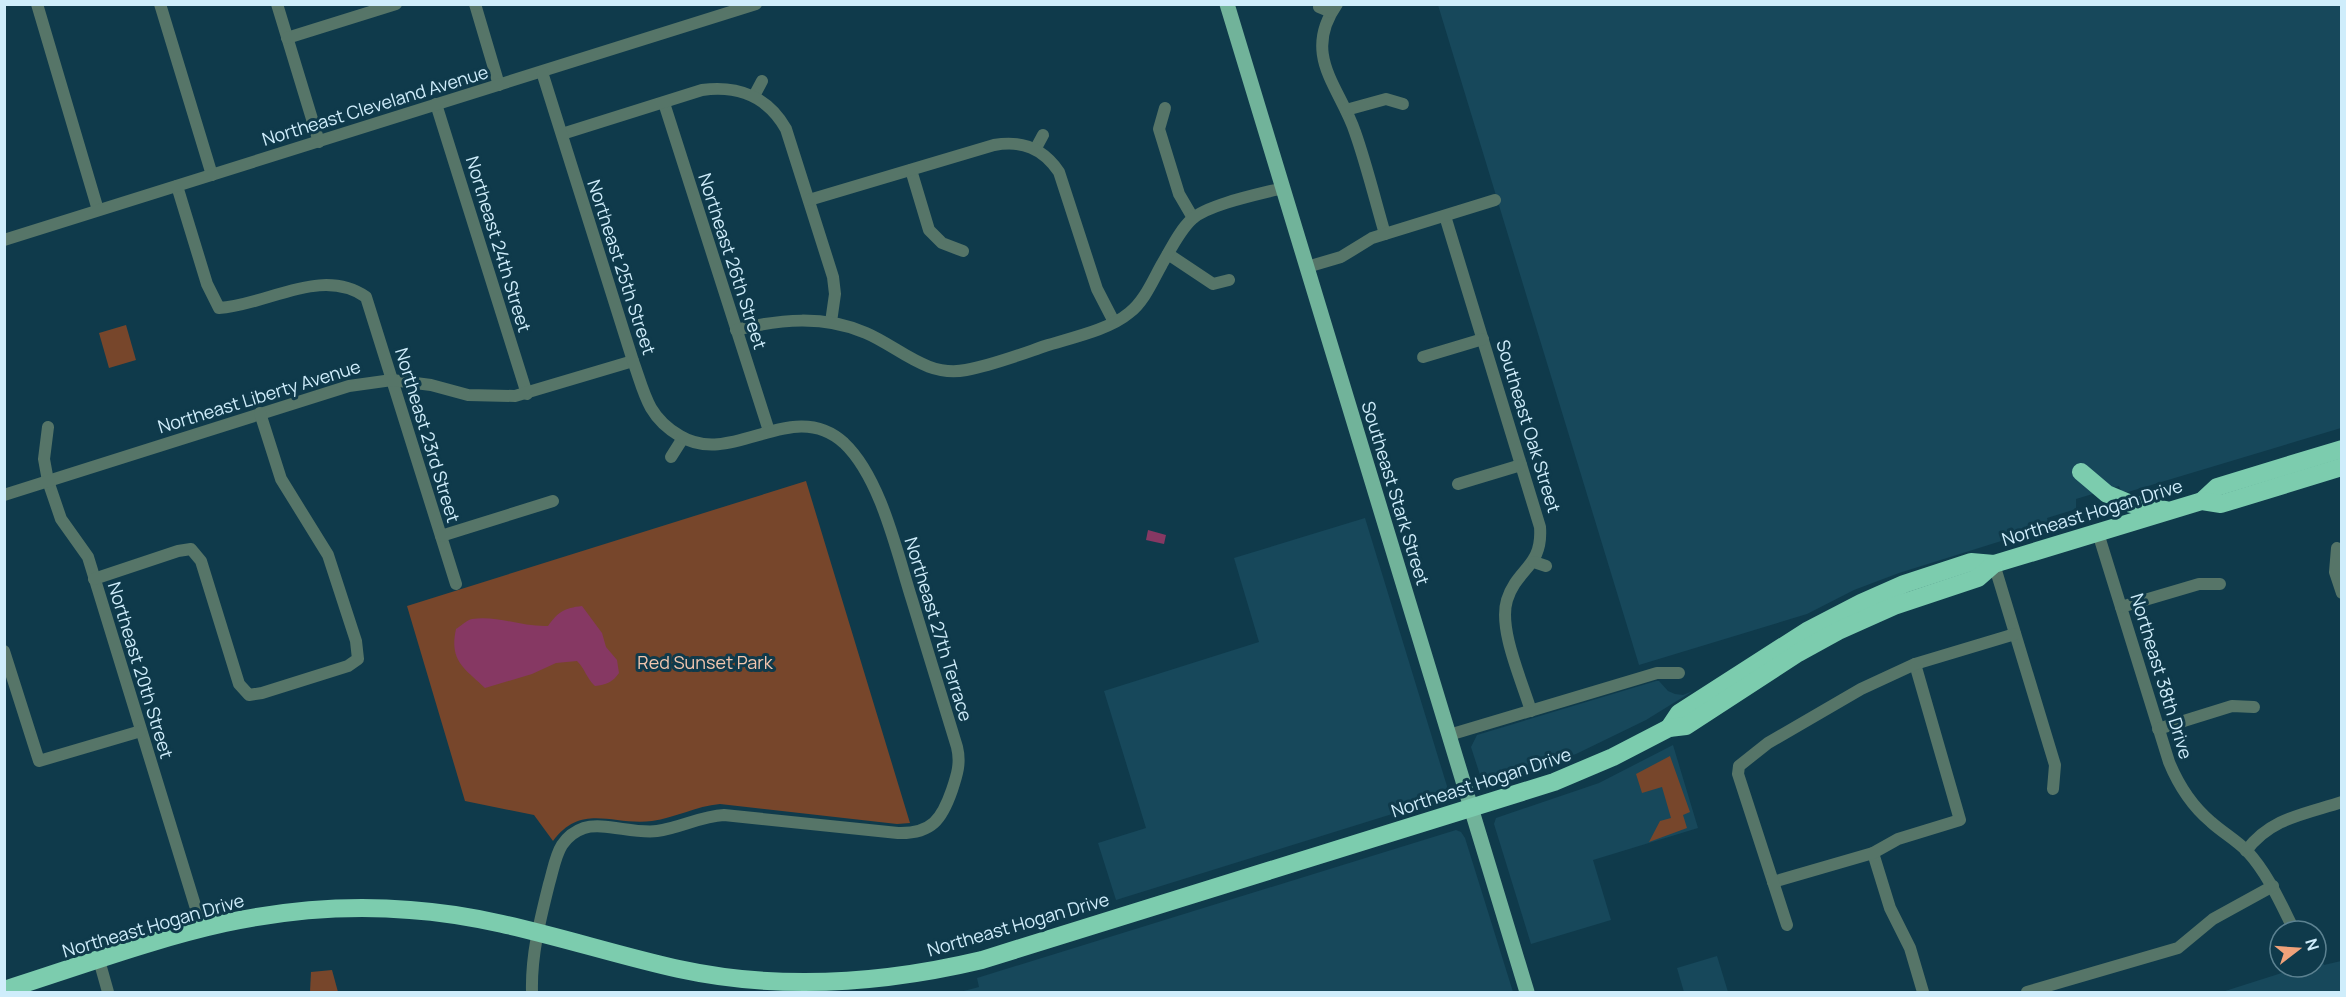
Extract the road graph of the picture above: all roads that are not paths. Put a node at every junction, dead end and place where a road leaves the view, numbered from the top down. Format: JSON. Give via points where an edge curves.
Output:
{"nodes":[{"id":1,"x":37,"y":4,"type":"edge"},
{"id":2,"x":160,"y":4,"type":"edge"},
{"id":3,"x":277,"y":4,"type":"edge"},
{"id":4,"x":396,"y":4,"type":"edge"},
{"id":5,"x":475,"y":4,"type":"edge"},
{"id":6,"x":756,"y":4,"type":"edge"},
{"id":7,"x":1227,"y":4,"type":"edge"},
{"id":8,"x":1319,"y":7,"type":"dead end"},
{"id":9,"x":1334,"y":8,"type":"edge"},
{"id":10,"x":287,"y":38,"type":"junction"},
{"id":11,"x":542,"y":72,"type":"junction"},
{"id":12,"x":762,"y":81,"type":"dead end"},
{"id":13,"x":499,"y":85,"type":"junction"},
{"id":14,"x":754,"y":96,"type":"junction"},
{"id":15,"x":664,"y":103,"type":"junction"},
{"id":16,"x":436,"y":104,"type":"junction"},
{"id":17,"x":1403,"y":105,"type":"dead end"},
{"id":18,"x":1165,"y":108,"type":"dead end"},
{"id":19,"x":1346,"y":110,"type":"junction"},
{"id":20,"x":562,"y":134,"type":"junction"},
{"id":21,"x":1043,"y":135,"type":"dead end"},
{"id":22,"x":319,"y":142,"type":"junction"},
{"id":23,"x":1036,"y":148,"type":"junction"},
{"id":24,"x":911,"y":171,"type":"junction"},
{"id":25,"x":212,"y":175,"type":"junction"},
{"id":26,"x":177,"y":186,"type":"junction"},
{"id":27,"x":1282,"y":188,"type":"junction"},
{"id":28,"x":809,"y":200,"type":"junction"},
{"id":29,"x":1495,"y":200,"type":"dead end"},
{"id":30,"x":99,"y":210,"type":"junction"},
{"id":31,"x":1445,"y":216,"type":"junction"},
{"id":32,"x":1193,"y":218,"type":"junction"},
{"id":33,"x":1385,"y":234,"type":"junction"},
{"id":34,"x":4,"y":240,"type":"edge"},
{"id":35,"x":963,"y":251,"type":"dead end"},
{"id":36,"x":1168,"y":254,"type":"junction"},
{"id":37,"x":1307,"y":267,"type":"junction"},
{"id":38,"x":1229,"y":280,"type":"dead end"},
{"id":39,"x":831,"y":322,"type":"junction"},
{"id":40,"x":1114,"y":322,"type":"junction"},
{"id":41,"x":736,"y":330,"type":"junction"},
{"id":42,"x":1484,"y":339,"type":"junction"},
{"id":43,"x":1423,"y":357,"type":"dead end"},
{"id":44,"x":633,"y":362,"type":"junction"},
{"id":45,"x":392,"y":380,"type":"junction"},
{"id":46,"x":527,"y":394,"type":"junction"},
{"id":47,"x":260,"y":413,"type":"junction"},
{"id":48,"x":48,"y":427,"type":"dead end"},
{"id":49,"x":769,"y":431,"type":"junction"},
{"id":50,"x":683,"y":438,"type":"junction"},
{"id":51,"x":2342,"y":449,"type":"edge"},
{"id":52,"x":671,"y":457,"type":"dead end"},
{"id":53,"x":1521,"y":465,"type":"junction"},
{"id":54,"x":2342,"y":467,"type":"edge"},
{"id":55,"x":2080,"y":472,"type":"dead end"},
{"id":56,"x":48,"y":481,"type":"junction"},
{"id":57,"x":1458,"y":484,"type":"dead end"},
{"id":58,"x":2253,"y":485,"type":"junction"},
{"id":59,"x":4,"y":495,"type":"edge"},
{"id":60,"x":554,"y":501,"type":"dead end"},
{"id":61,"x":2170,"y":511,"type":"junction"},
{"id":62,"x":2098,"y":532,"type":"junction"},
{"id":63,"x":441,"y":536,"type":"junction"},
{"id":64,"x":2337,"y":548,"type":"dead end"},
{"id":65,"x":1994,"y":564,"type":"junction"},
{"id":66,"x":94,"y":579,"type":"junction"},
{"id":67,"x":456,"y":584,"type":"dead end"},
{"id":68,"x":2220,"y":584,"type":"dead end"},
{"id":69,"x":2342,"y":593,"type":"edge"},
{"id":70,"x":2121,"y":608,"type":"junction"},
{"id":71,"x":2014,"y":634,"type":"junction"},
{"id":72,"x":4,"y":651,"type":"edge"},
{"id":73,"x":1915,"y":664,"type":"junction"},
{"id":74,"x":1679,"y":673,"type":"dead end"},
{"id":75,"x":2254,"y":707,"type":"dead end"},
{"id":76,"x":1531,"y":711,"type":"junction"},
{"id":77,"x":2158,"y":729,"type":"junction"},
{"id":78,"x":141,"y":730,"type":"junction"},
{"id":79,"x":1449,"y":735,"type":"junction"},
{"id":80,"x":2053,"y":789,"type":"dead end"},
{"id":81,"x":2342,"y":802,"type":"edge"},
{"id":82,"x":1471,"y":808,"type":"junction"},
{"id":83,"x":2246,"y":850,"type":"junction"},
{"id":84,"x":1873,"y":853,"type":"junction"},
{"id":85,"x":1773,"y":882,"type":"junction"},
{"id":86,"x":2273,"y":886,"type":"junction"},
{"id":87,"x":2289,"y":919,"type":"edge"},
{"id":88,"x":1787,"y":925,"type":"dead end"},
{"id":89,"x":202,"y":928,"type":"junction"},
{"id":90,"x":538,"y":932,"type":"junction"},
{"id":91,"x":99,"y":960,"type":"junction"},
{"id":92,"x":4,"y":990,"type":"edge"},
{"id":93,"x":108,"y":993,"type":"edge"},
{"id":94,"x":532,"y":993,"type":"edge"},
{"id":95,"x":1527,"y":993,"type":"edge"},
{"id":96,"x":1923,"y":993,"type":"edge"},
{"id":97,"x":2027,"y":993,"type":"edge"}],
"edges":[{"from":1,"to":30,"type":"street"},
{"from":2,"to":25,"type":"street"},
{"from":3,"to":10,"type":"street"},
{"from":4,"to":10,"type":"street"},
{"from":5,"to":13,"type":"street"},
{"from":6,"to":11,"type":"street","name":"Northeast Cleveland Avenue"},
{"from":7,"to":27,"type":"main road","name":"Southeast Stark Street"},
{"from":8,"to":9,"type":"street"},
{"from":9,"to":19,"type":"street","via":[[1323,39],[1324,61]]},
{"from":10,"to":22,"type":"street"},
{"from":11,"to":13,"type":"street","name":"Northeast Cleveland Avenue"},
{"from":11,"to":20,"type":"street","name":"Northeast 25th Street"},
{"from":12,"to":14,"type":"street"},
{"from":13,"to":16,"type":"street","name":"Northeast Cleveland Avenue"},
{"from":14,"to":15,"type":"street","via":[[716,88]]},
{"from":14,"to":28,"type":"street","via":[[772,109],[786,129]]},
{"from":15,"to":20,"type":"street"},
{"from":15,"to":41,"type":"street","name":"Northeast 26th Street"},
{"from":16,"to":22,"type":"street","name":"Northeast Cleveland Avenue"},
{"from":16,"to":46,"type":"street","name":"Northeast 24th Street"},
{"from":17,"to":19,"type":"street","via":[[1386,99]]},
{"from":18,"to":32,"type":"street","via":[[1159,129],[1179,194]]},
{"from":19,"to":33,"type":"street"},
{"from":20,"to":44,"type":"street","name":"Northeast 25th Street"},
{"from":21,"to":23,"type":"street"},
{"from":22,"to":25,"type":"street","name":"Northeast Cleveland Avenue"},
{"from":23,"to":24,"type":"street","via":[[1017,143],[994,145]]},
{"from":23,"to":40,"type":"street","via":[[1059,172],[1097,289]]},
{"from":24,"to":28,"type":"street"},
{"from":24,"to":35,"type":"street","via":[[929,230],[942,243]]},
{"from":25,"to":26,"type":"street","name":"Northeast Cleveland Avenue"},
{"from":26,"to":30,"type":"street","name":"Northeast Cleveland Avenue"},
{"from":26,"to":45,"type":"street","name":"Northeast 23rd Street","via":[[207,284],[219,308],[240,307],[324,283],[355,289],[366,297]]},
{"from":27,"to":32,"type":"street"},
{"from":27,"to":37,"type":"main road","name":"Southeast Stark Street"},
{"from":28,"to":39,"type":"street","via":[[833,277]]},
{"from":29,"to":31,"type":"street"},
{"from":30,"to":34,"type":"street","name":"Northeast Cleveland Avenue"},
{"from":31,"to":33,"type":"street"},
{"from":31,"to":42,"type":"street","name":"Southeast Oak Street"},
{"from":32,"to":36,"type":"street"},
{"from":33,"to":37,"type":"street","via":[[1341,257]]},
{"from":36,"to":38,"type":"street","via":[[1213,284]]},
{"from":36,"to":40,"type":"street","via":[[1140,301],[1129,314]]},
{"from":37,"to":79,"type":"main road","name":"Southeast Stark Street"},
{"from":39,"to":40,"type":"street","via":[[867,333],[930,368],[954,371],[986,365]]},
{"from":39,"to":41,"type":"street","via":[[787,320]]},
{"from":41,"to":49,"type":"street","name":"Northeast 26th Street"},
{"from":42,"to":43,"type":"street"},
{"from":42,"to":53,"type":"street","name":"Southeast Oak Street"},
{"from":44,"to":46,"type":"street","name":"Northeast Liberty Avenue"},
{"from":44,"to":50,"type":"street","name":"Northeast 25th Street","via":[[649,406],[663,424]]},
{"from":45,"to":46,"type":"street","name":"Northeast Liberty Avenue","via":[[482,397]]},
{"from":45,"to":47,"type":"street","name":"Northeast Liberty Avenue","via":[[349,386]]},
{"from":45,"to":63,"type":"street","name":"Northeast 23rd Street"},
{"from":47,"to":56,"type":"street","name":"Northeast Liberty Avenue"},
{"from":47,"to":66,"type":"street","via":[[281,479],[328,555],[356,641],[358,659],[348,666],[249,695],[239,684],[201,561],[191,549]]},
{"from":48,"to":56,"type":"street","name":"Northeast 20th Street","via":[[44,459]]},
{"from":49,"to":50,"type":"street","name":"Northeast 27th Terrace","via":[[715,446]]},
{"from":49,"to":90,"type":"street","name":"Northeast 27th Terrace","via":[[802,427],[824,432],[844,444],[883,506],[957,747],[959,764],[944,813],[919,832],[908,834],[724,815],[655,831],[588,827],[573,833],[561,846]]},
{"from":50,"to":52,"type":"street"},
{"from":51,"to":58,"type":"highway"},
{"from":53,"to":57,"type":"street"},
{"from":53,"to":76,"type":"street","name":"Southeast Oak Street","via":[[1540,527],[1540,564],[1512,589],[1504,623]]},
{"from":54,"to":58,"type":"highway"},
{"from":55,"to":61,"type":"highway","via":[[2108,494],[2131,504]]},
{"from":56,"to":59,"type":"street","name":"Northeast Liberty Avenue"},
{"from":56,"to":66,"type":"street","name":"Northeast 20th Street","via":[[61,519],[83,548]]},
{"from":58,"to":61,"type":"highway","name":"Northeast Hogan Drive","via":[[2217,487],[2202,501]]},
{"from":60,"to":63,"type":"street"},
{"from":61,"to":62,"type":"highway","name":"Northeast Hogan Drive"},
{"from":62,"to":65,"type":"highway","name":"Northeast Hogan Drive"},
{"from":62,"to":70,"type":"street","name":"Northeast 38th Drive"},
{"from":63,"to":67,"type":"street","name":"Northeast 23rd Street"},
{"from":64,"to":69,"type":"street","via":[[2335,572]]},
{"from":65,"to":71,"type":"street"},
{"from":65,"to":82,"type":"highway","name":"Northeast Hogan Drive","via":[[1971,562],[1883,593],[1776,649],[1679,713],[1670,728],[1627,751],[1582,771]]},
{"from":66,"to":78,"type":"street","name":"Northeast 20th Street"},
{"from":68,"to":70,"type":"street","via":[[2199,584]]},
{"from":70,"to":77,"type":"street","name":"Northeast 38th Drive"},
{"from":71,"to":73,"type":"street"},
{"from":71,"to":80,"type":"street","via":[[2055,765]]},
{"from":72,"to":78,"type":"street","via":[[39,761]]},
{"from":73,"to":84,"type":"street","via":[[1960,820],[1898,839]]},
{"from":73,"to":85,"type":"street","via":[[1826,709],[1768,743],[1739,766],[1738,774]]},
{"from":74,"to":76,"type":"street","via":[[1657,673]]},
{"from":75,"to":77,"type":"street","via":[[2232,706]]},
{"from":76,"to":79,"type":"street"},
{"from":77,"to":83,"type":"street","name":"Northeast 38th Drive","via":[[2176,779],[2188,796],[2210,822]]},
{"from":78,"to":89,"type":"street","name":"Northeast 20th Street"},
{"from":79,"to":82,"type":"main road","name":"Southeast Stark Street"},
{"from":81,"to":83,"type":"street","via":[[2279,822],[2261,833]]},
{"from":82,"to":90,"type":"highway","name":"Northeast Hogan Drive","via":[[982,960],[890,978],[796,983],[724,976],[679,969]]},
{"from":82,"to":95,"type":"main road","name":"Southeast Stark Street"},
{"from":83,"to":86,"type":"street","name":"Northeast 38th Drive"},
{"from":84,"to":85,"type":"street"},
{"from":84,"to":96,"type":"street"},
{"from":85,"to":88,"type":"street"},
{"from":86,"to":87,"type":"street","name":"Northeast 38th Drive"},
{"from":86,"to":97,"type":"street","via":[[2213,919],[2178,948]]},
{"from":89,"to":90,"type":"highway","name":"Northeast Hogan Drive","via":[[290,912],[378,908],[446,913]]},
{"from":89,"to":91,"type":"highway","name":"Northeast Hogan Drive"},
{"from":90,"to":94,"type":"street"},
{"from":91,"to":92,"type":"highway","name":"Northeast Hogan Drive"},
{"from":91,"to":93,"type":"street"}]}
